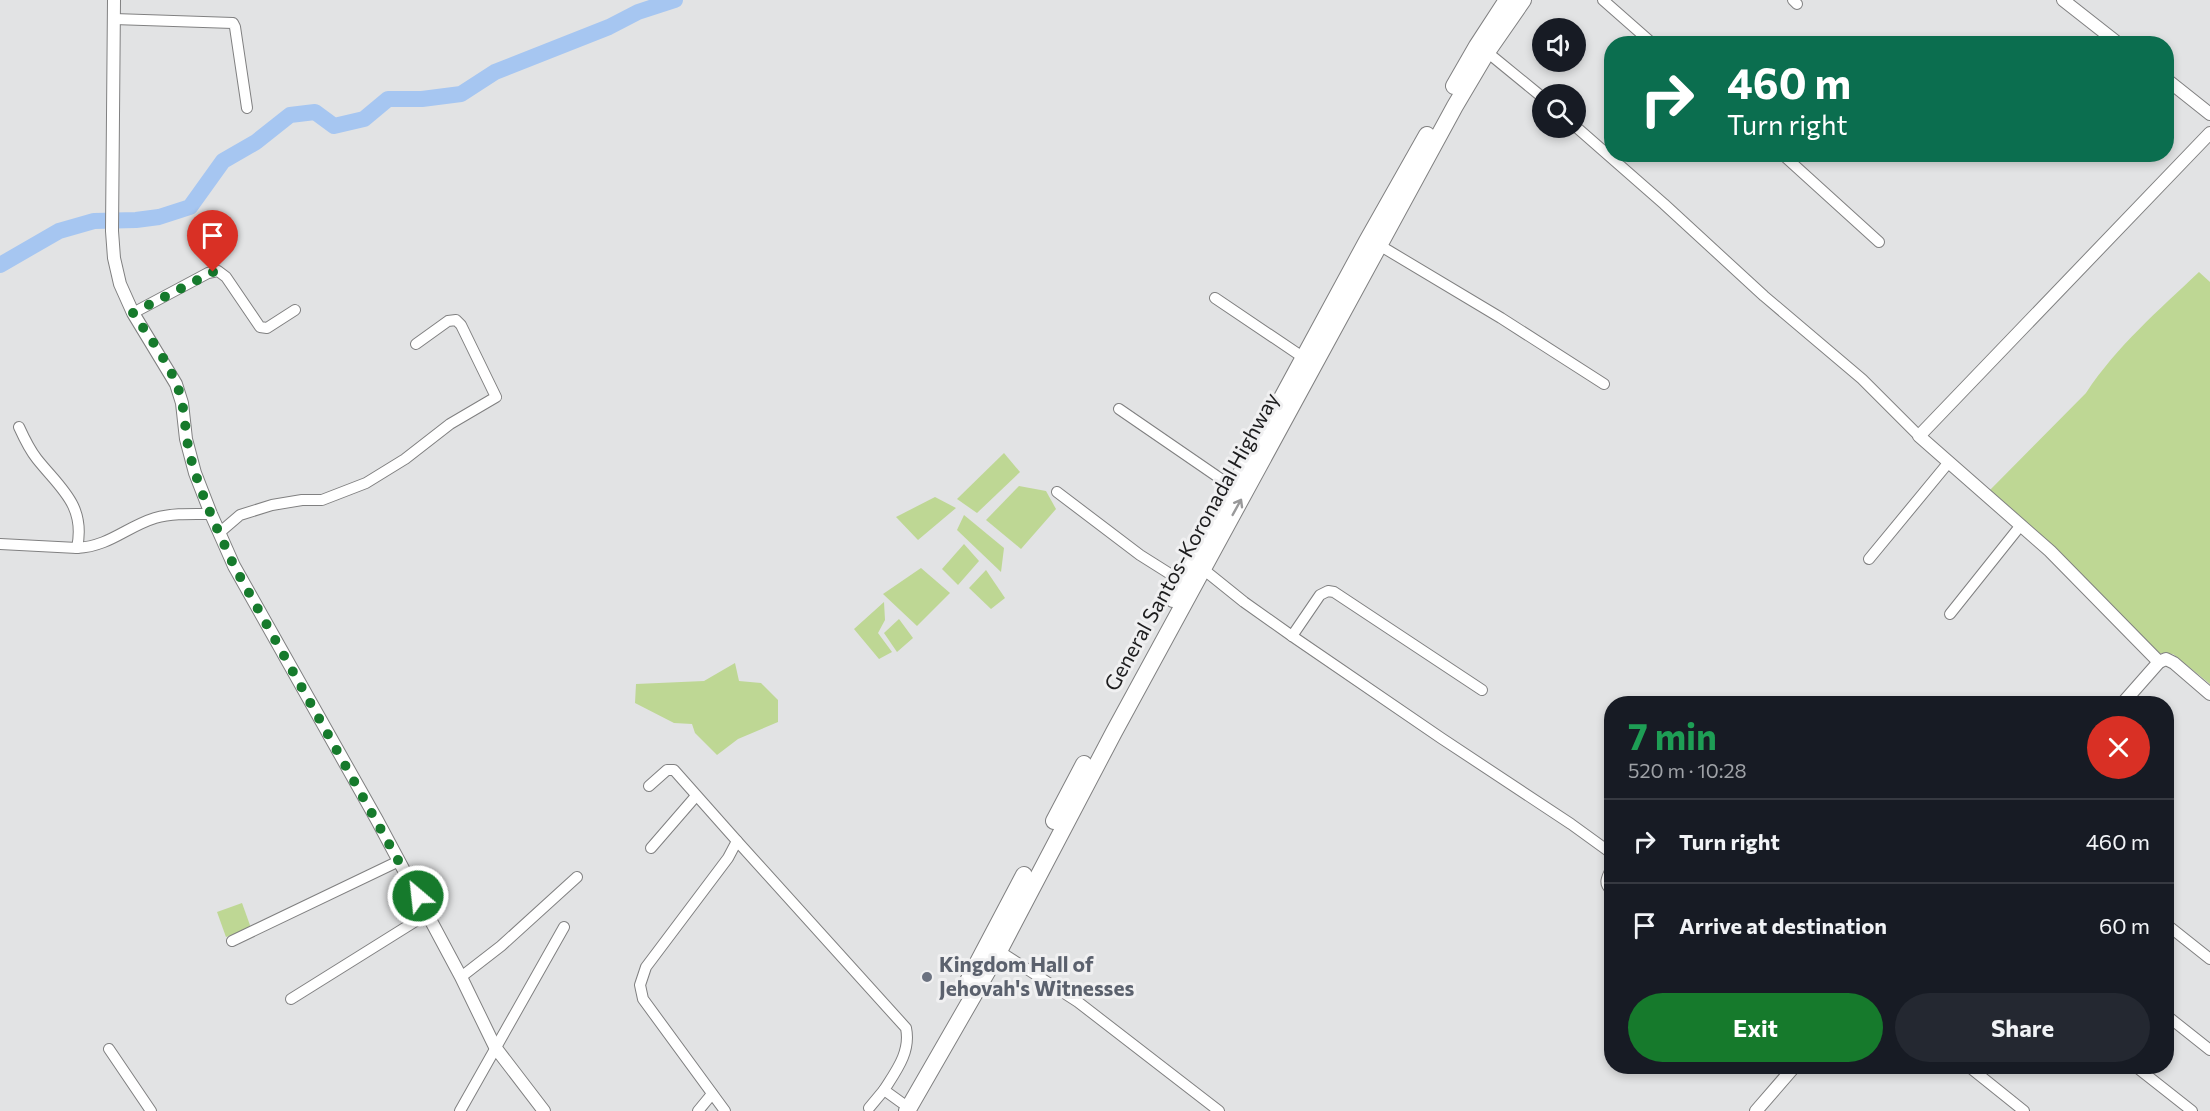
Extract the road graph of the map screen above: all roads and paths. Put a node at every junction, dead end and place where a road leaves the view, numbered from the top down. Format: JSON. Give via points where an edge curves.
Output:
{"nodes":[{"id":1,"x":114,"y":0,"type":"edge"},
{"id":2,"x":1507,"y":0,"type":"edge"},
{"id":3,"x":1523,"y":0,"type":"edge"},
{"id":4,"x":1603,"y":0,"type":"edge"},
{"id":5,"x":2063,"y":0,"type":"edge"},
{"id":6,"x":114,"y":19,"type":"junction"},
{"id":7,"x":1644,"y":36,"type":"edge"},
{"id":8,"x":2110,"y":36,"type":"edge"},
{"id":9,"x":1487,"y":52,"type":"junction"},
{"id":10,"x":2174,"y":85,"type":"edge"},
{"id":11,"x":1532,"y":89,"type":"edge"},
{"id":12,"x":1451,"y":103,"type":"junction"},
{"id":13,"x":247,"y":108,"type":"dead end"},
{"id":14,"x":2210,"y":114,"type":"edge"},
{"id":15,"x":2210,"y":133,"type":"edge"},
{"id":16,"x":1586,"y":136,"type":"edge"},
{"id":17,"x":1604,"y":151,"type":"edge"},
{"id":18,"x":1616,"y":162,"type":"edge"},
{"id":19,"x":1791,"y":162,"type":"edge"},
{"id":20,"x":1879,"y":242,"type":"dead end"},
{"id":21,"x":1379,"y":245,"type":"junction"},
{"id":22,"x":1215,"y":298,"type":"dead end"},
{"id":23,"x":295,"y":310,"type":"dead end"},
{"id":24,"x":133,"y":313,"type":"junction"},
{"id":25,"x":416,"y":344,"type":"dead end"},
{"id":26,"x":1304,"y":358,"type":"junction"},
{"id":27,"x":1604,"y":384,"type":"dead end"},
{"id":28,"x":1119,"y":409,"type":"dead end"},
{"id":29,"x":19,"y":427,"type":"dead end"},
{"id":30,"x":1920,"y":436,"type":"junction"},
{"id":31,"x":1949,"y":462,"type":"junction"},
{"id":32,"x":1234,"y":488,"type":"junction"},
{"id":33,"x":1057,"y":492,"type":"dead end"},
{"id":34,"x":211,"y":514,"type":"junction"},
{"id":35,"x":2021,"y":525,"type":"junction"},
{"id":36,"x":219,"y":533,"type":"junction"},
{"id":37,"x":0,"y":544,"type":"edge"},
{"id":38,"x":77,"y":548,"type":"junction"},
{"id":39,"x":1869,"y":560,"type":"dead end"},
{"id":40,"x":1197,"y":566,"type":"junction"},
{"id":41,"x":1187,"y":585,"type":"junction"},
{"id":42,"x":1950,"y":614,"type":"dead end"},
{"id":43,"x":1292,"y":636,"type":"junction"},
{"id":44,"x":2159,"y":662,"type":"junction"},
{"id":45,"x":1482,"y":690,"type":"dead end"},
{"id":46,"x":2210,"y":694,"type":"edge"},
{"id":47,"x":2129,"y":696,"type":"edge"},
{"id":48,"x":649,"y":786,"type":"dead end"},
{"id":49,"x":696,"y":796,"type":"junction"},
{"id":50,"x":736,"y":841,"type":"junction"},
{"id":51,"x":1604,"y":847,"type":"edge"},
{"id":52,"x":651,"y":848,"type":"dead end"},
{"id":53,"x":399,"y":861,"type":"junction"},
{"id":54,"x":577,"y":877,"type":"dead end"},
{"id":55,"x":427,"y":914,"type":"junction"},
{"id":56,"x":564,"y":927,"type":"dead end"},
{"id":57,"x":2174,"y":930,"type":"edge"},
{"id":58,"x":232,"y":941,"type":"dead end"},
{"id":59,"x":999,"y":951,"type":"junction"},
{"id":60,"x":2210,"y":959,"type":"edge"},
{"id":61,"x":461,"y":977,"type":"junction"},
{"id":62,"x":291,"y":999,"type":"dead end"},
{"id":63,"x":2174,"y":1021,"type":"edge"},
{"id":64,"x":495,"y":1047,"type":"junction"},
{"id":65,"x":109,"y":1050,"type":"dead end"},
{"id":66,"x":2210,"y":1050,"type":"edge"},
{"id":67,"x":1788,"y":1074,"type":"edge"},
{"id":68,"x":1978,"y":1074,"type":"edge"},
{"id":69,"x":2145,"y":1074,"type":"edge"},
{"id":70,"x":884,"y":1090,"type":"junction"},
{"id":71,"x":712,"y":1094,"type":"junction"},
{"id":72,"x":869,"y":1108,"type":"dead end"},
{"id":73,"x":902,"y":1108,"type":"edge"},
{"id":74,"x":152,"y":1111,"type":"edge"},
{"id":75,"x":460,"y":1111,"type":"edge"},
{"id":76,"x":544,"y":1111,"type":"edge"},
{"id":77,"x":698,"y":1111,"type":"edge"},
{"id":78,"x":725,"y":1111,"type":"edge"},
{"id":79,"x":1219,"y":1111,"type":"edge"},
{"id":80,"x":1756,"y":1111,"type":"edge"},
{"id":81,"x":2024,"y":1111,"type":"edge"},
{"id":82,"x":2192,"y":1111,"type":"edge"}],
"edges":[{"from":1,"to":6,"type":"street"},
{"from":2,"to":12,"type":"highway","name":"General Santos-Koronadal Highway","via":[[1477,46]]},
{"from":3,"to":9,"type":"highway","name":"General Santos-Koronadal Highway"},
{"from":4,"to":7,"type":"street"},
{"from":5,"to":8,"type":"street"},
{"from":6,"to":13,"type":"street","via":[[233,22]]},
{"from":6,"to":24,"type":"street","via":[[112,231],[116,270]]},
{"from":9,"to":11,"type":"street"},
{"from":9,"to":12,"type":"highway","name":"General Santos-Koronadal Highway"},
{"from":10,"to":14,"type":"street"},
{"from":12,"to":21,"type":"highway","name":"General Santos-Koronadal Highway"},
{"from":12,"to":26,"type":"highway","name":"General Santos-Koronadal Highway","via":[[1367,241]]},
{"from":15,"to":30,"type":"street"},
{"from":16,"to":17,"type":"street"},
{"from":18,"to":30,"type":"street","via":[[1862,379]]},
{"from":19,"to":20,"type":"street"},
{"from":21,"to":27,"type":"street"},
{"from":40,"to":21,"type":"highway","name":"General Santos-Koronadal Highway","one_way":true},
{"from":22,"to":26,"type":"street"},
{"from":23,"to":24,"type":"street","via":[[267,328],[260,327],[218,271]]},
{"from":24,"to":34,"type":"street","via":[[176,384],[190,455]]},
{"from":25,"to":36,"type":"street","via":[[448,321],[456,320],[496,397],[366,483],[322,500],[272,504],[240,515]]},
{"from":26,"to":32,"type":"highway","name":"General Santos-Koronadal Highway"},
{"from":28,"to":32,"type":"street"},
{"from":29,"to":38,"type":"street","via":[[30,449],[68,494],[79,528]]},
{"from":30,"to":31,"type":"street"},
{"from":31,"to":35,"type":"street"},
{"from":31,"to":39,"type":"street"},
{"from":32,"to":40,"type":"highway","name":"General Santos-Koronadal Highway"},
{"from":33,"to":41,"type":"street"},
{"from":34,"to":36,"type":"street"},
{"from":34,"to":38,"type":"street","via":[[163,516],[103,544]]},
{"from":35,"to":42,"type":"street"},
{"from":35,"to":44,"type":"street"},
{"from":36,"to":53,"type":"street"},
{"from":37,"to":38,"type":"street"},
{"from":40,"to":41,"type":"highway","name":"General Santos-Koronadal Highway"},
{"from":40,"to":43,"type":"street"},
{"from":41,"to":59,"type":"highway","name":"General Santos-Koronadal Highway"},
{"from":41,"to":73,"type":"highway","name":"General Santos-Koronadal Highway"},
{"from":43,"to":45,"type":"street","via":[[1320,595],[1334,592]]},
{"from":43,"to":51,"type":"street"},
{"from":44,"to":46,"type":"street","via":[[2170,660]]},
{"from":44,"to":47,"type":"street"},
{"from":48,"to":49,"type":"street","via":[[672,769]]},
{"from":49,"to":50,"type":"street"},
{"from":49,"to":52,"type":"street"},
{"from":50,"to":70,"type":"street","via":[[906,1028],[905,1053]]},
{"from":50,"to":71,"type":"street","via":[[728,858],[651,959],[640,985],[643,999]]},
{"from":53,"to":55,"type":"street"},
{"from":53,"to":58,"type":"street"},
{"from":54,"to":61,"type":"street"},
{"from":55,"to":61,"type":"street"},
{"from":55,"to":62,"type":"street"},
{"from":56,"to":64,"type":"street"},
{"from":57,"to":60,"type":"street"},
{"from":59,"to":73,"type":"highway","name":"General Santos-Koronadal Highway"},
{"from":59,"to":79,"type":"street","via":[[1078,1002]]},
{"from":61,"to":64,"type":"street"},
{"from":63,"to":66,"type":"street"},
{"from":64,"to":75,"type":"street"},
{"from":64,"to":76,"type":"street"},
{"from":65,"to":74,"type":"street"},
{"from":67,"to":80,"type":"street"},
{"from":68,"to":81,"type":"street"},
{"from":69,"to":82,"type":"street"},
{"from":70,"to":72,"type":"street"},
{"from":70,"to":73,"type":"street"},
{"from":71,"to":77,"type":"street"},
{"from":71,"to":78,"type":"street"}]}
